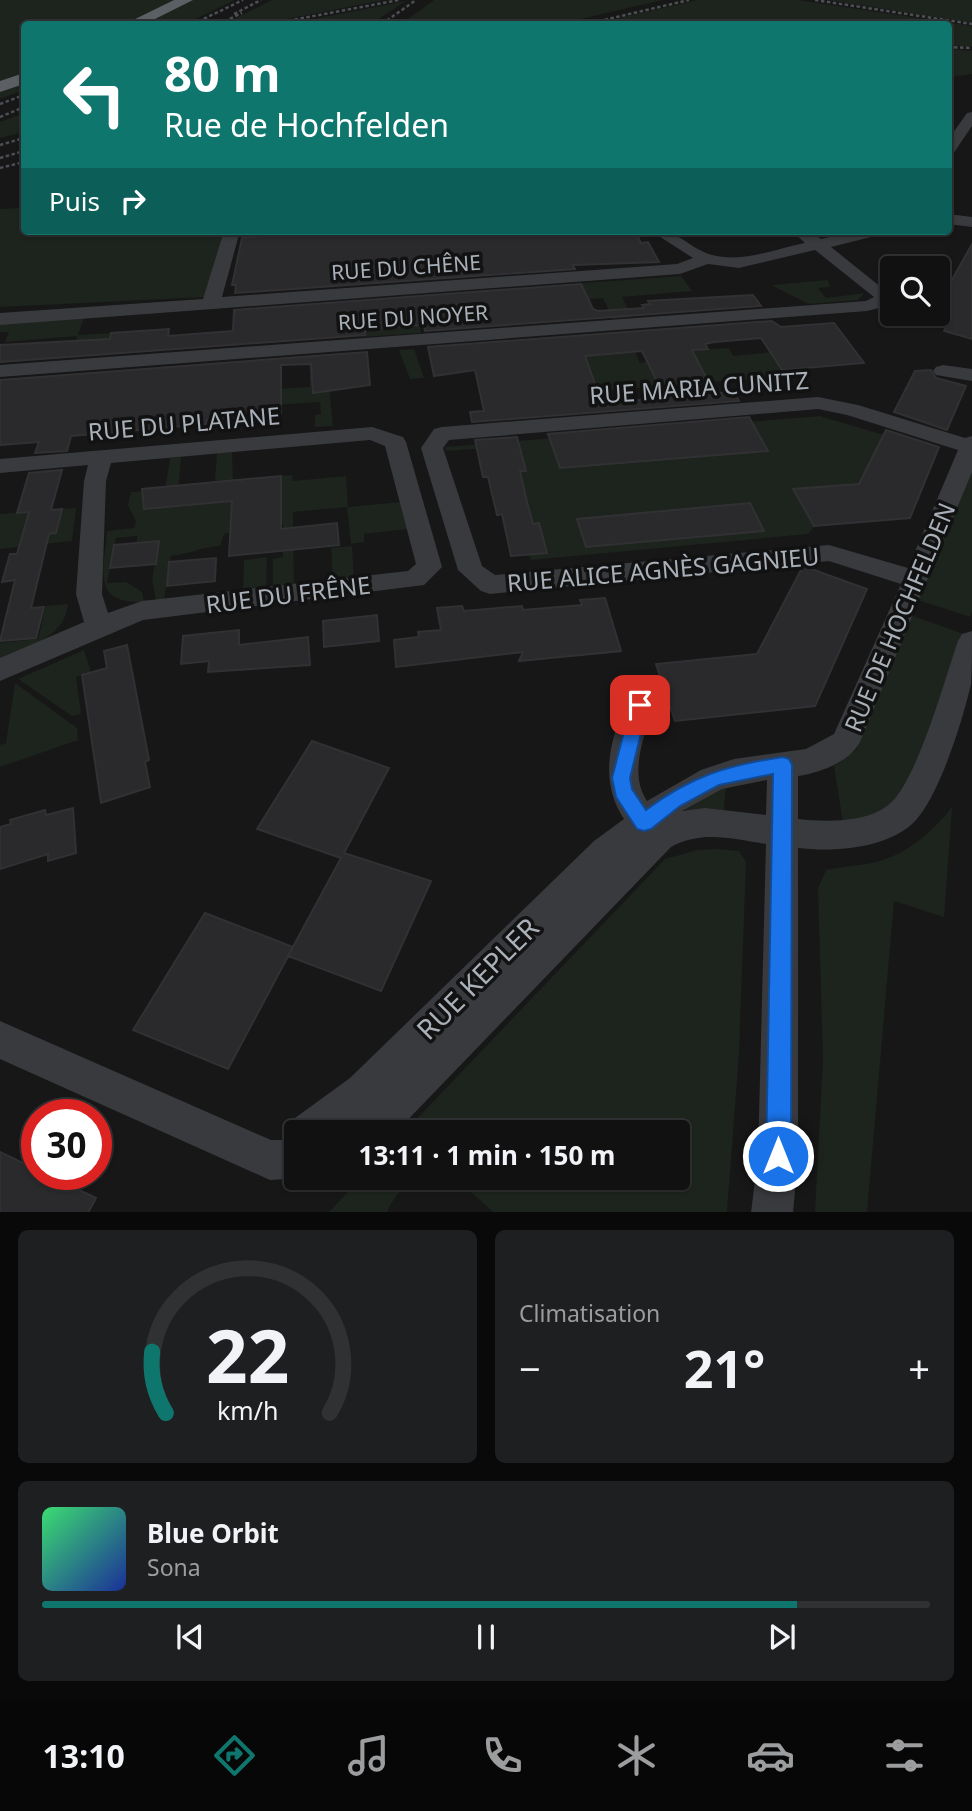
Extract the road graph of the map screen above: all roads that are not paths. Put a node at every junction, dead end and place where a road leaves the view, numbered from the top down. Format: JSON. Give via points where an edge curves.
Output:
{"nodes":[{"id":1,"x":194,"y":2,"type":"edge"},
{"id":2,"x":141,"y":21,"type":"edge"},
{"id":3,"x":165,"y":21,"type":"edge"},
{"id":4,"x":21,"y":68,"type":"edge"},
{"id":5,"x":0,"y":76,"type":"edge"},
{"id":6,"x":21,"y":79,"type":"edge"},
{"id":7,"x":0,"y":88,"type":"edge"},
{"id":8,"x":972,"y":116,"type":"edge"},
{"id":9,"x":955,"y":131,"type":"edge"},
{"id":10,"x":952,"y":220,"type":"edge"},
{"id":11,"x":972,"y":222,"type":"edge"},
{"id":12,"x":231,"y":235,"type":"edge"},
{"id":13,"x":666,"y":235,"type":"edge"},
{"id":14,"x":847,"y":235,"type":"edge"},
{"id":15,"x":809,"y":240,"type":"edge"},
{"id":16,"x":706,"y":259,"type":"junction"},
{"id":17,"x":211,"y":303,"type":"junction"},
{"id":18,"x":0,"y":319,"type":"edge"},
{"id":19,"x":0,"y":371,"type":"edge"},
{"id":20,"x":943,"y":372,"type":"dead end"},
{"id":21,"x":972,"y":375,"type":"edge"},
{"id":22,"x":372,"y":433,"type":"joint"},
{"id":23,"x":971,"y":445,"type":"edge"},
{"id":24,"x":432,"y":448,"type":"joint"},
{"id":25,"x":100,"y":456,"type":"junction"},
{"id":26,"x":0,"y":466,"type":"edge"},
{"id":27,"x":916,"y":579,"type":"junction"},
{"id":28,"x":98,"y":624,"type":"junction"},
{"id":29,"x":970,"y":652,"type":"edge"},
{"id":30,"x":0,"y":670,"type":"edge"},
{"id":31,"x":640,"y":705,"type":"dead end"},
{"id":32,"x":783,"y":765,"type":"junction"},
{"id":33,"x":652,"y":830,"type":"junction"},
{"id":34,"x":781,"y":830,"type":"junction"},
{"id":35,"x":0,"y":1040,"type":"edge"},
{"id":36,"x":326,"y":1120,"type":"edge"},
{"id":37,"x":379,"y":1120,"type":"edge"},
{"id":38,"x":284,"y":1153,"type":"edge"},
{"id":39,"x":772,"y":1212,"type":"edge"}],
"edges":[{"from":1,"to":2,"type":"highway"},
{"from":1,"to":3,"type":"highway"},
{"from":4,"to":5,"type":"highway"},
{"from":6,"to":7,"type":"highway"},
{"from":8,"to":9,"type":"street"},
{"from":10,"to":11,"type":"street"},
{"from":12,"to":17,"type":"street"},
{"from":13,"to":16,"type":"street"},
{"from":14,"to":15,"type":"street","name":"RUE DU CHÊNE"},
{"from":15,"to":16,"type":"street","name":"RUE DU CHÊNE","via":[[739,263]]},
{"from":15,"to":19,"type":"street","name":"RUE DU NOYER","via":[[883,296],[881,302]]},
{"from":16,"to":17,"type":"street","name":"RUE DU CHÊNE","via":[[659,271]]},
{"from":17,"to":18,"type":"street","name":"RUE DU CHÊNE"},
{"from":20,"to":21,"type":"street"},
{"from":22,"to":25,"type":"street","name":"RUE DU PLATANE"},
{"from":22,"to":28,"type":"street","name":"RUE DU FRÊNE","via":[[395,442],[429,567],[415,579],[142,611]]},
{"from":23,"to":24,"type":"street","name":"RUE MARIA CUNITZ","via":[[818,403],[442,434]]},
{"from":23,"to":27,"type":"street","name":"RUE DE HOCHFELDEN"},
{"from":24,"to":27,"type":"street","name":"RUE ALICE AGNÈS GAGNIEU","via":[[471,570],[490,585],[829,553]]},
{"from":25,"to":26,"type":"street","name":"RUE DU PLATANE"},
{"from":25,"to":28,"type":"street","via":[[89,594]]},
{"from":27,"to":32,"type":"street","name":"RUE DE HOCHFELDEN","via":[[845,743],[812,761]]},
{"from":28,"to":30,"type":"street","name":"RUE DU FRÊNE"},
{"from":29,"to":34,"type":"street","via":[[921,788],[900,816],[877,828],[820,836]]},
{"from":31,"to":33,"type":"street","via":[[621,778],[623,791]]},
{"from":32,"to":33,"type":"street","name":"RUE DE HOCHFELDEN","via":[[712,779],[673,800]]},
{"from":32,"to":34,"type":"street"},
{"from":33,"to":34,"type":"street","via":[[705,822]]},
{"from":33,"to":36,"type":"street","name":"RUE KEPLER","via":[[606,851],[363,1093]]},
{"from":33,"to":37,"type":"street","name":"RUE KEPLER"},
{"from":34,"to":39,"type":"street","via":[[778,1156]]},
{"from":35,"to":38,"type":"street"}]}
